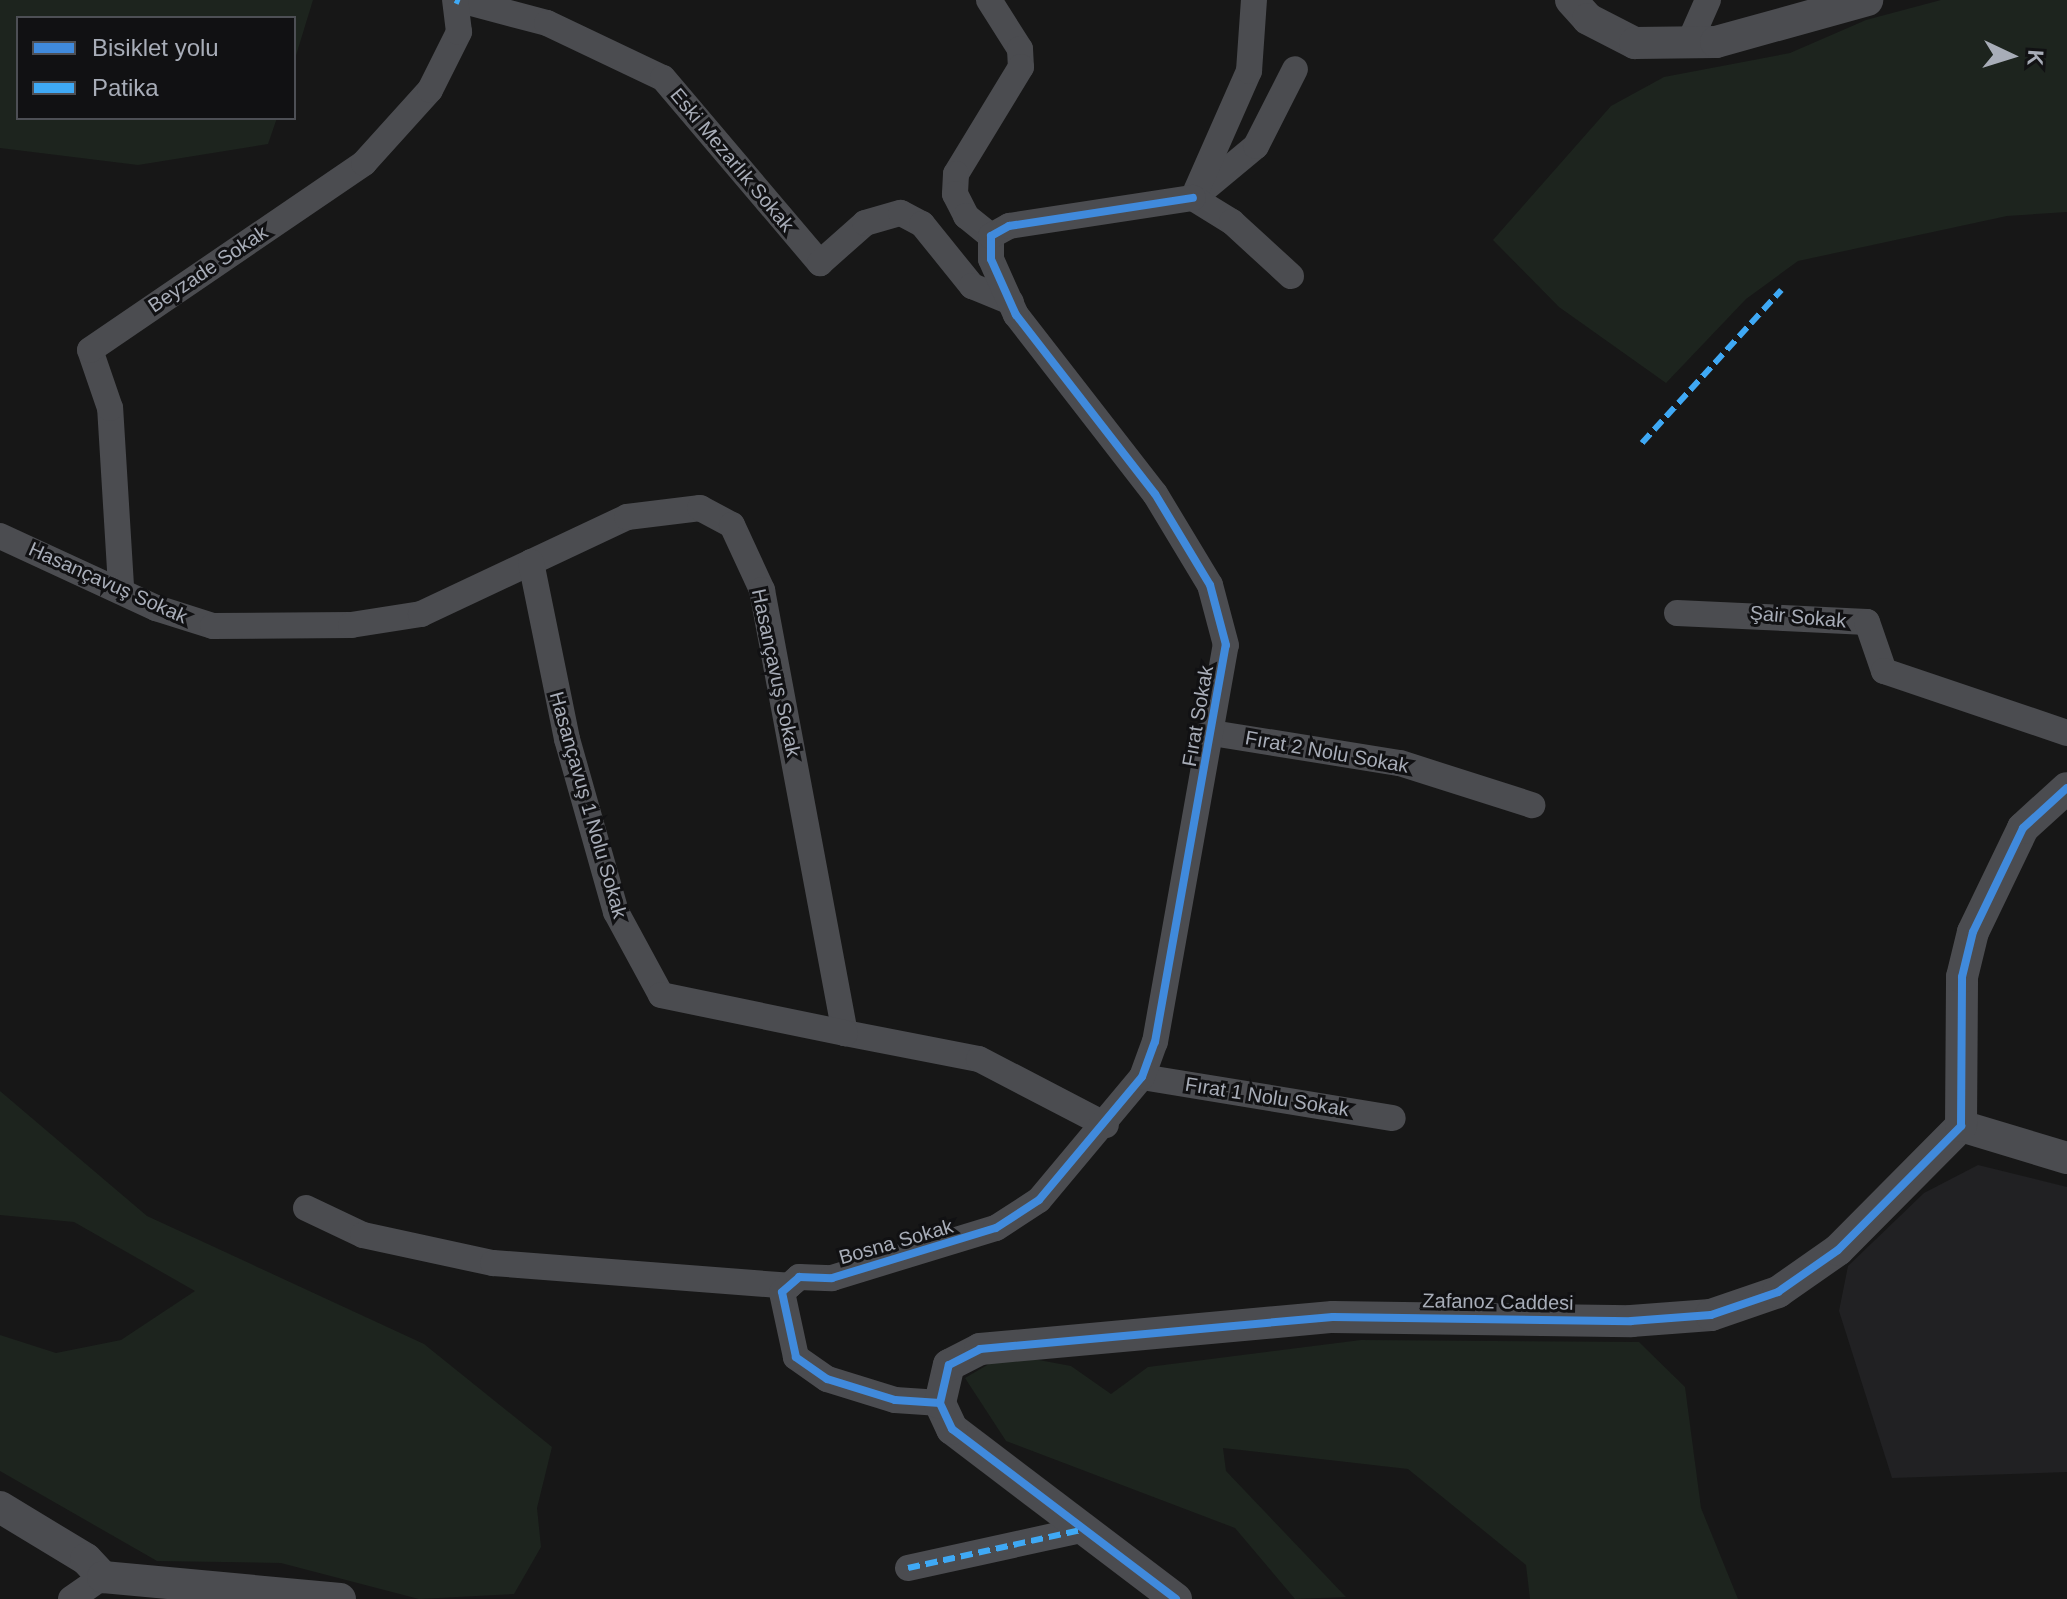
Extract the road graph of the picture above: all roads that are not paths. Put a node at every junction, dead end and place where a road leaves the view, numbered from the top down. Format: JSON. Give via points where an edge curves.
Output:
{"nodes":[{"id":1,"x":989,"y":0,"type":"edge"},
{"id":2,"x":1254,"y":0,"type":"edge"},
{"id":3,"x":1571,"y":0,"type":"edge"},
{"id":4,"x":1708,"y":0,"type":"edge"},
{"id":5,"x":1867,"y":0,"type":"edge"},
{"id":6,"x":458,"y":1,"type":"edge"},
{"id":7,"x":1689,"y":43,"type":"junction"},
{"id":8,"x":1295,"y":69,"type":"dead end"},
{"id":9,"x":1193,"y":198,"type":"junction"},
{"id":10,"x":991,"y":236,"type":"junction"},
{"id":11,"x":1291,"y":276,"type":"dead end"},
{"id":12,"x":1011,"y":302,"type":"junction"},
{"id":13,"x":0,"y":536,"type":"edge"},
{"id":14,"x":531,"y":562,"type":"junction"},
{"id":15,"x":121,"y":586,"type":"junction"},
{"id":16,"x":1677,"y":613,"type":"dead end"},
{"id":17,"x":1212,"y":733,"type":"junction"},
{"id":18,"x":2067,"y":733,"type":"edge"},
{"id":19,"x":2067,"y":788,"type":"edge"},
{"id":20,"x":1532,"y":805,"type":"dead end"},
{"id":21,"x":845,"y":1033,"type":"junction"},
{"id":22,"x":1142,"y":1077,"type":"junction"},
{"id":23,"x":1393,"y":1118,"type":"dead end"},
{"id":24,"x":1106,"y":1125,"type":"junction"},
{"id":25,"x":1961,"y":1126,"type":"junction"},
{"id":26,"x":2067,"y":1158,"type":"edge"},
{"id":27,"x":306,"y":1208,"type":"dead end"},
{"id":28,"x":789,"y":1286,"type":"junction"},
{"id":29,"x":940,"y":1403,"type":"junction"},
{"id":30,"x":0,"y":1507,"type":"edge"},
{"id":31,"x":1081,"y":1530,"type":"junction"},
{"id":32,"x":908,"y":1568,"type":"dead end"},
{"id":33,"x":103,"y":1577,"type":"junction"},
{"id":34,"x":71,"y":1599,"type":"edge"},
{"id":35,"x":340,"y":1599,"type":"edge"},
{"id":36,"x":1176,"y":1599,"type":"edge"}],
"edges":[{"from":1,"to":10,"type":"street","via":[[1020,49],[1021,67],[956,174],[955,194],[966,216]]},
{"from":2,"to":9,"type":"street","via":[[1249,71]]},
{"from":3,"to":7,"type":"street","via":[[1588,19],[1635,43]]},
{"from":4,"to":7,"type":"street"},
{"from":5,"to":7,"type":"street","via":[[1716,42]]},
{"from":6,"to":12,"type":"street","name":"Eski Mezarlık Sokak","via":[[547,23],[663,78],[820,263],[865,223],[901,213],[922,224],[972,286]]},
{"from":6,"to":15,"type":"street","name":"Beyzade Sokak","via":[[459,32],[430,90],[364,163],[90,350],[110,408]]},
{"from":8,"to":9,"type":"street","via":[[1256,146]]},
{"from":9,"to":10,"type":"street","via":[[1009,226]]},
{"from":9,"to":11,"type":"street","via":[[1232,222]]},
{"from":10,"to":12,"type":"street","name":"Fırat Sokak","via":[[991,259]]},
{"from":12,"to":17,"type":"street","name":"Fırat Sokak","via":[[1083,411],[1155,494],[1210,585],[1226,645]]},
{"from":13,"to":15,"type":"street","name":"Hasançavuş Sokak"},
{"from":14,"to":15,"type":"street","name":"Hasançavuş Sokak","via":[[421,614],[351,625],[213,626],[156,608]]},
{"from":14,"to":21,"type":"street","name":"Hasançavuş 1 Nolu Sokak","via":[[567,739],[616,912],[661,995]]},
{"from":14,"to":21,"type":"street","name":"Hasançavuş Sokak","via":[[627,517],[670,506],[700,508],[732,525],[762,590]]},
{"from":16,"to":18,"type":"street","name":"Şair Sokak","via":[[1867,622],[1884,671]]},
{"from":17,"to":20,"type":"street","name":"Fırat 2 Nolu Sokak","via":[[1400,763]]},
{"from":17,"to":22,"type":"street","name":"Fırat Sokak","via":[[1155,1042]]},
{"from":19,"to":25,"type":"street","via":[[2023,828],[1973,932],[1962,977]]},
{"from":21,"to":24,"type":"street","via":[[979,1059]]},
{"from":22,"to":23,"type":"street","name":"Fırat 1 Nolu Sokak"},
{"from":22,"to":24,"type":"street","name":"Fırat Sokak"},
{"from":24,"to":28,"type":"street","name":"Bosna Sokak","via":[[1039,1200],[996,1228],[832,1278],[799,1277]]},
{"from":25,"to":26,"type":"street"},
{"from":25,"to":29,"type":"street","name":"Zafanoz Caddesi","via":[[1838,1250],[1778,1292],[1711,1315],[1631,1321],[1333,1317],[980,1349],[949,1365]]},
{"from":27,"to":28,"type":"street","name":"Bosna Sokak","via":[[363,1235],[493,1263]]},
{"from":28,"to":29,"type":"street","via":[[782,1292],[796,1357],[827,1379],[895,1400]]},
{"from":29,"to":31,"type":"street","via":[[952,1429],[991,1465]]},
{"from":30,"to":33,"type":"street","via":[[86,1559]]},
{"from":31,"to":32,"type":"street"},
{"from":31,"to":36,"type":"street"},
{"from":33,"to":34,"type":"street"},
{"from":33,"to":35,"type":"street"}]}
